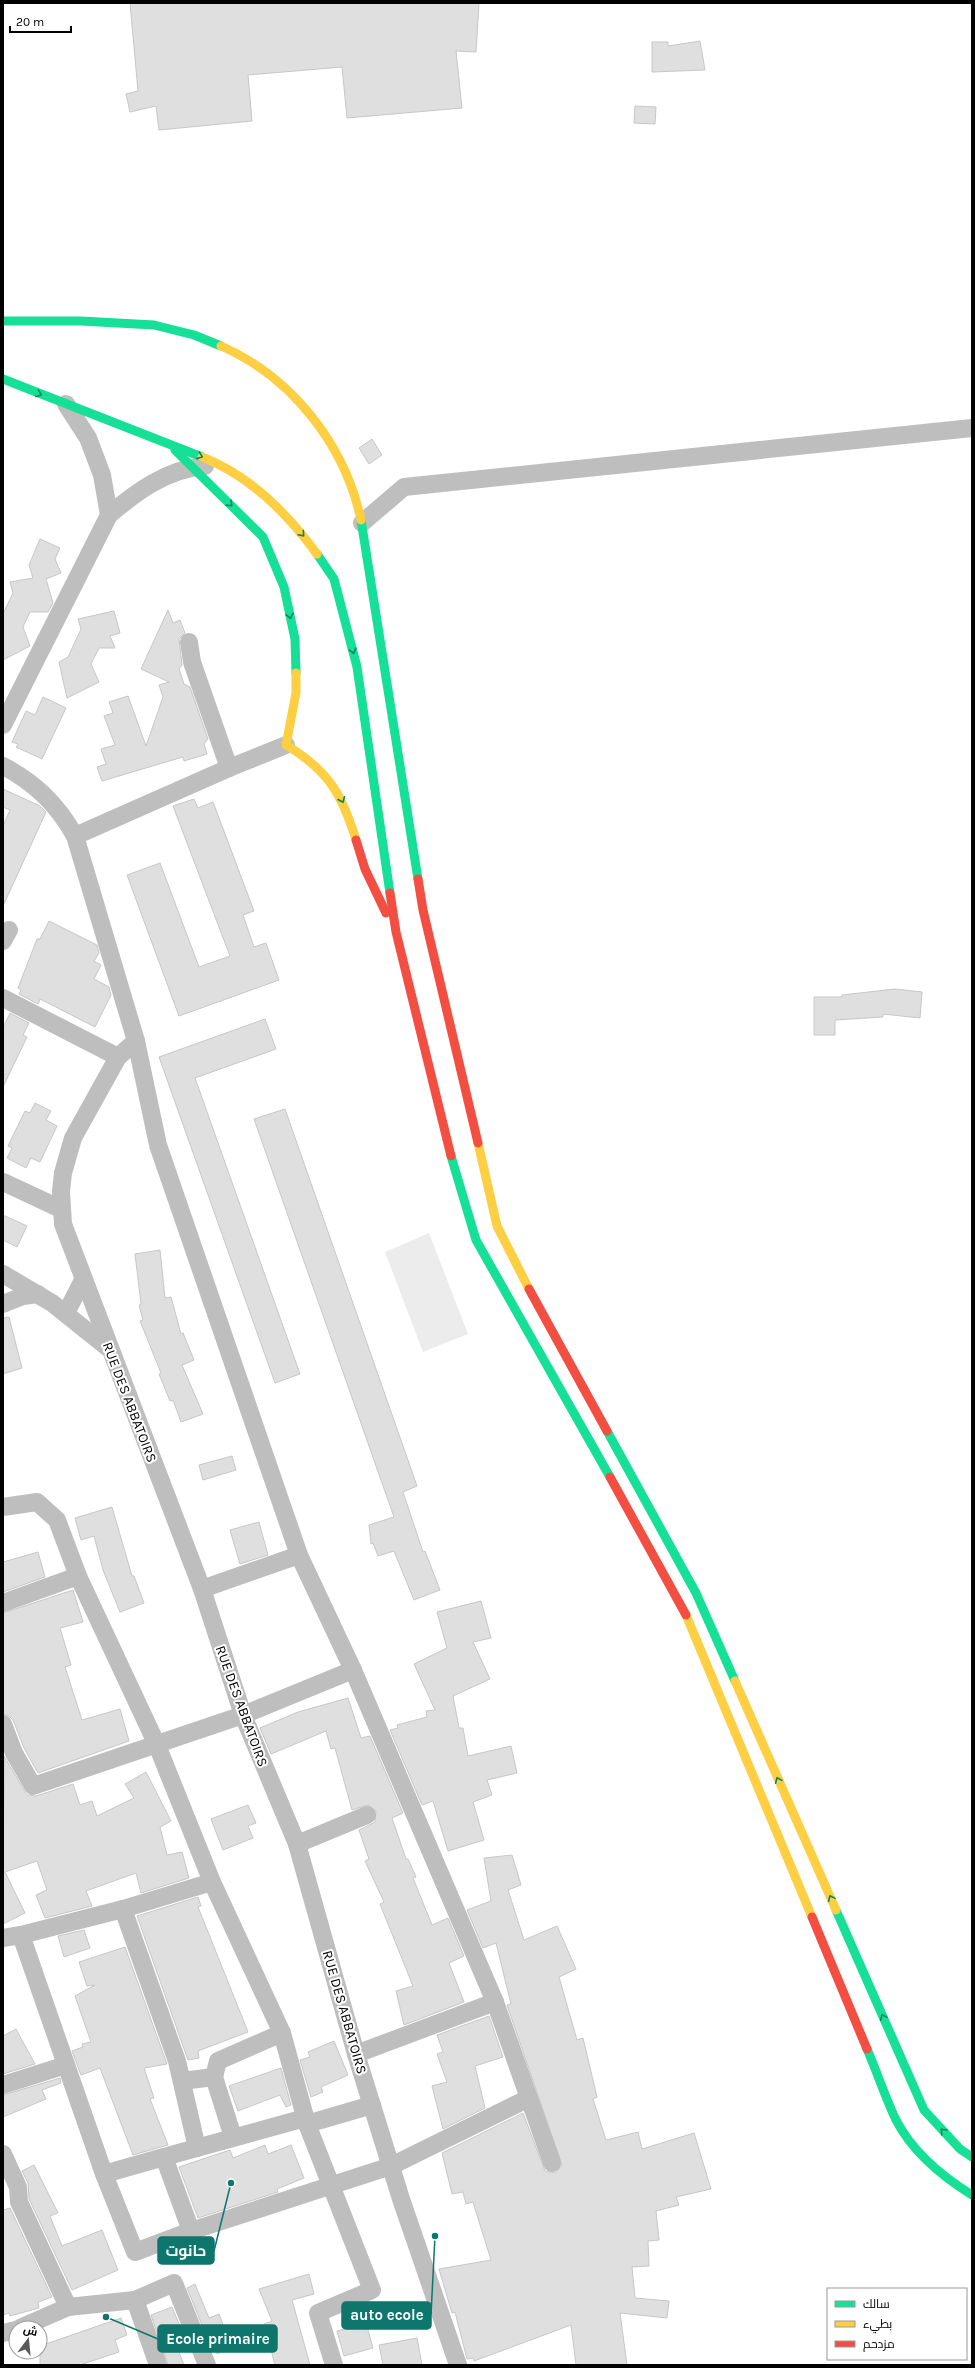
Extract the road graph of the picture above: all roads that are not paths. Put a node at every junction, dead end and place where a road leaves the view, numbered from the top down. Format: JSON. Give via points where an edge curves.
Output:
{"nodes":[{"id":1,"x":3,"y":321,"type":"edge"},
{"id":2,"x":3,"y":380,"type":"edge"},
{"id":3,"x":66,"y":404,"type":"junction"},
{"id":4,"x":972,"y":428,"type":"edge"},
{"id":5,"x":168,"y":443,"type":"junction"},
{"id":6,"x":223,"y":465,"type":"junction"},
{"id":7,"x":192,"y":467,"type":"junction"},
{"id":8,"x":109,"y":515,"type":"junction"},
{"id":9,"x":362,"y":523,"type":"junction"},
{"id":10,"x":189,"y":642,"type":"dead end"},
{"id":11,"x":3,"y":725,"type":"edge"},
{"id":12,"x":286,"y":745,"type":"junction"},
{"id":13,"x":3,"y":766,"type":"edge"},
{"id":14,"x":229,"y":768,"type":"junction"},
{"id":15,"x":75,"y":836,"type":"junction"},
{"id":16,"x":396,"y":932,"type":"junction"},
{"id":17,"x":3,"y":998,"type":"edge"},
{"id":18,"x":136,"y":1041,"type":"junction"},
{"id":19,"x":118,"y":1057,"type":"junction"},
{"id":20,"x":3,"y":1182,"type":"edge"},
{"id":21,"x":61,"y":1210,"type":"junction"},
{"id":22,"x":3,"y":1274,"type":"edge"},
{"id":23,"x":83,"y":1280,"type":"junction"},
{"id":24,"x":38,"y":1294,"type":"junction"},
{"id":25,"x":3,"y":1304,"type":"edge"},
{"id":26,"x":66,"y":1313,"type":"junction"},
{"id":27,"x":109,"y":1349,"type":"junction"},
{"id":28,"x":3,"y":1508,"type":"edge"},
{"id":29,"x":299,"y":1555,"type":"junction"},
{"id":30,"x":78,"y":1576,"type":"junction"},
{"id":31,"x":202,"y":1589,"type":"junction"},
{"id":32,"x":3,"y":1603,"type":"edge"},
{"id":33,"x":353,"y":1670,"type":"junction"},
{"id":34,"x":243,"y":1715,"type":"junction"},
{"id":35,"x":3,"y":1724,"type":"edge"},
{"id":36,"x":157,"y":1745,"type":"junction"},
{"id":37,"x":367,"y":1815,"type":"dead end"},
{"id":38,"x":297,"y":1844,"type":"junction"},
{"id":39,"x":212,"y":1882,"type":"junction"},
{"id":40,"x":123,"y":1909,"type":"junction"},
{"id":41,"x":20,"y":1935,"type":"junction"},
{"id":42,"x":3,"y":1938,"type":"edge"},
{"id":43,"x":495,"y":2002,"type":"junction"},
{"id":44,"x":282,"y":2033,"type":"junction"},
{"id":45,"x":356,"y":2054,"type":"junction"},
{"id":46,"x":66,"y":2065,"type":"junction"},
{"id":47,"x":214,"y":2077,"type":"junction"},
{"id":48,"x":182,"y":2081,"type":"junction"},
{"id":49,"x":3,"y":2085,"type":"edge"},
{"id":50,"x":529,"y":2098,"type":"junction"},
{"id":51,"x":372,"y":2105,"type":"junction"},
{"id":52,"x":306,"y":2121,"type":"junction"},
{"id":53,"x":233,"y":2137,"type":"junction"},
{"id":54,"x":197,"y":2148,"type":"junction"},
{"id":55,"x":3,"y":2154,"type":"edge"},
{"id":56,"x":164,"y":2157,"type":"junction"},
{"id":57,"x":972,"y":2158,"type":"edge"},
{"id":58,"x":552,"y":2163,"type":"dead end"},
{"id":59,"x":391,"y":2166,"type":"junction"},
{"id":60,"x":104,"y":2174,"type":"junction"},
{"id":61,"x":331,"y":2186,"type":"junction"},
{"id":62,"x":972,"y":2195,"type":"edge"},
{"id":63,"x":191,"y":2231,"type":"junction"},
{"id":64,"x":135,"y":2300,"type":"junction"},
{"id":65,"x":68,"y":2307,"type":"junction"},
{"id":66,"x":38,"y":2320,"type":"edge"},
{"id":67,"x":158,"y":2365,"type":"edge"},
{"id":68,"x":207,"y":2365,"type":"edge"},
{"id":69,"x":334,"y":2365,"type":"edge"},
{"id":70,"x":458,"y":2365,"type":"edge"}],
"edges":[{"from":1,"to":9,"type":"street","via":[[103,322],[162,327],[219,344],[265,370],[303,405],[330,440],[351,480]]},
{"from":2,"to":3,"type":"street","one_way":true},
{"from":3,"to":5,"type":"street"},
{"from":3,"to":8,"type":"street","via":[[88,438],[102,475]]},
{"from":4,"to":9,"type":"street","via":[[404,487]]},
{"from":5,"to":6,"type":"street","one_way":true},
{"from":5,"to":7,"type":"street"},
{"from":6,"to":7,"type":"street"},
{"from":6,"to":16,"type":"street","one_way":true,"via":[[266,496],[304,535],[334,579],[358,667]]},
{"from":7,"to":8,"type":"street","via":[[139,491]]},
{"from":7,"to":12,"type":"street","one_way":true,"via":[[264,537],[284,586],[295,647],[296,693]]},
{"from":8,"to":11,"type":"street"},
{"from":57,"to":9,"type":"street","one_way":true,"via":[[960,2149],[924,2110],[696,1593],[540,1310],[497,1226],[423,910]]},
{"from":10,"to":14,"type":"street","via":[[192,662]]},
{"from":12,"to":14,"type":"street"},
{"from":12,"to":16,"type":"street","one_way":true,"via":[[316,763],[334,784],[343,802],[366,871]]},
{"from":13,"to":15,"type":"street","via":[[39,789],[65,818]]},
{"from":14,"to":15,"type":"street"},
{"from":15,"to":18,"type":"street"},
{"from":16,"to":62,"type":"street","via":[[444,1135],[476,1240],[682,1605],[897,2121],[920,2154],[949,2181]]},
{"from":17,"to":19,"type":"street"},
{"from":18,"to":19,"type":"street","name":"RUE DES ABBATOIRS"},
{"from":18,"to":29,"type":"street","via":[[158,1145]]},
{"from":19,"to":21,"type":"street","name":"RUE DES ABBATOIRS","via":[[73,1138],[63,1173]]},
{"from":20,"to":21,"type":"street"},
{"from":21,"to":23,"type":"street","name":"RUE DES ABBATOIRS","via":[[67,1238]]},
{"from":22,"to":24,"type":"street"},
{"from":23,"to":26,"type":"street"},
{"from":23,"to":27,"type":"street","name":"RUE DES ABBATOIRS"},
{"from":24,"to":25,"type":"street","via":[[23,1296]]},
{"from":24,"to":26,"type":"street"},
{"from":26,"to":27,"type":"street"},
{"from":27,"to":31,"type":"street","name":"RUE DES ABBATOIRS"},
{"from":28,"to":30,"type":"street","via":[[37,1502],[57,1520]]},
{"from":29,"to":31,"type":"street"},
{"from":29,"to":33,"type":"street"},
{"from":30,"to":32,"type":"street"},
{"from":30,"to":36,"type":"street"},
{"from":31,"to":34,"type":"street","name":"RUE DES ABBATOIRS"},
{"from":33,"to":34,"type":"street"},
{"from":33,"to":43,"type":"street"},
{"from":34,"to":36,"type":"street"},
{"from":34,"to":38,"type":"street","name":"RUE DES ABBATOIRS"},
{"from":35,"to":36,"type":"street","via":[[14,1753],[33,1786]]},
{"from":36,"to":39,"type":"street"},
{"from":37,"to":38,"type":"street"},
{"from":38,"to":45,"type":"street","name":"RUE DES ABBATOIRS"},
{"from":39,"to":40,"type":"street"},
{"from":39,"to":44,"type":"street"},
{"from":40,"to":41,"type":"street"},
{"from":40,"to":48,"type":"street"},
{"from":41,"to":42,"type":"street"},
{"from":41,"to":46,"type":"street"},
{"from":43,"to":45,"type":"street"},
{"from":43,"to":50,"type":"street"},
{"from":44,"to":47,"type":"street","via":[[218,2061]]},
{"from":44,"to":52,"type":"street"},
{"from":45,"to":51,"type":"street","name":"RUE DES ABBATOIRS"},
{"from":46,"to":49,"type":"street"},
{"from":46,"to":60,"type":"street"},
{"from":47,"to":48,"type":"street"},
{"from":47,"to":53,"type":"street"},
{"from":48,"to":54,"type":"street"},
{"from":50,"to":58,"type":"street"},
{"from":50,"to":59,"type":"street"},
{"from":51,"to":52,"type":"street"},
{"from":51,"to":59,"type":"street","name":"RUE DES ABBATOIRS"},
{"from":52,"to":53,"type":"street"},
{"from":52,"to":61,"type":"street"},
{"from":53,"to":54,"type":"street"},
{"from":54,"to":56,"type":"street"},
{"from":55,"to":65,"type":"street","via":[[18,2188],[19,2202]]},
{"from":56,"to":60,"type":"street"},
{"from":56,"to":63,"type":"street"},
{"from":59,"to":61,"type":"street"},
{"from":59,"to":70,"type":"street","name":"RUE DES ABBATOIRS"},
{"from":60,"to":63,"type":"street","via":[[135,2252]]},
{"from":61,"to":63,"type":"street"},
{"from":61,"to":69,"type":"street","via":[[372,2290],[318,2313]]},
{"from":64,"to":65,"type":"street"},
{"from":64,"to":67,"type":"street"},
{"from":64,"to":68,"type":"street","via":[[174,2283]]},
{"from":65,"to":66,"type":"street"}]}
